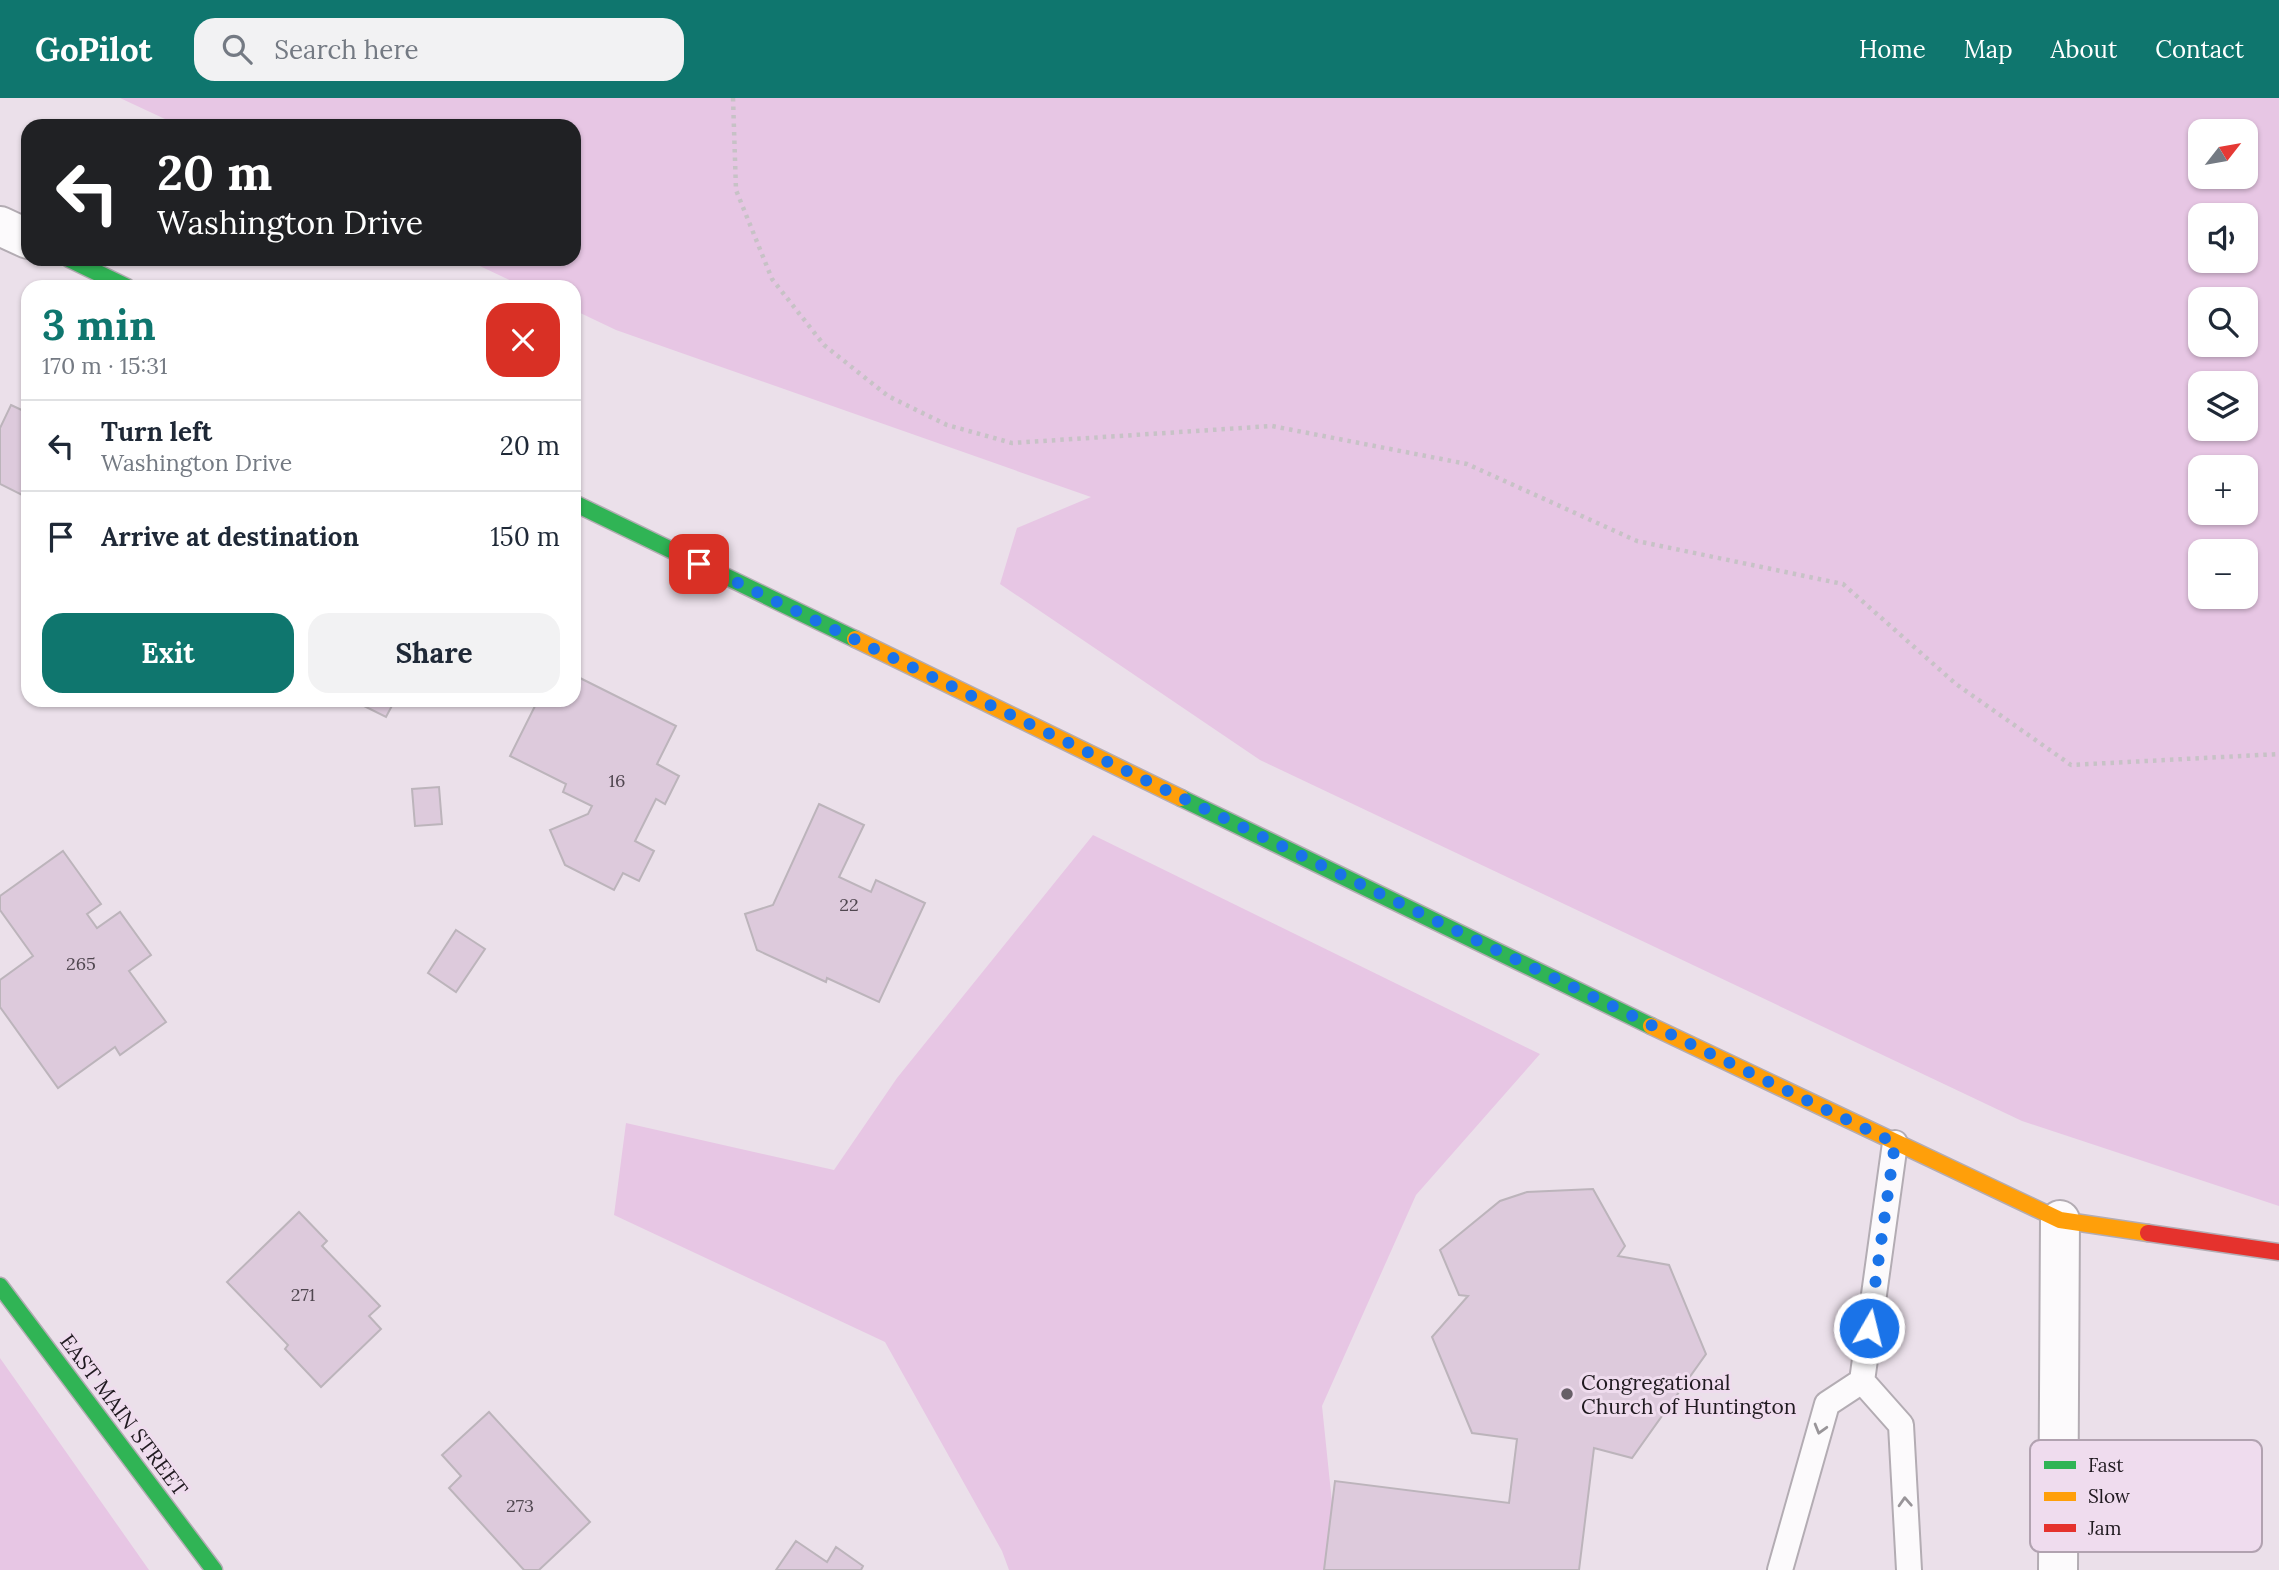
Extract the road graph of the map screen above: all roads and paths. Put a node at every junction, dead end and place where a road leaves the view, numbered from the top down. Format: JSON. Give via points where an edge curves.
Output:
{"nodes":[{"id":1,"x":733,"y":98,"type":"edge"},
{"id":2,"x":0,"y":226,"type":"edge"},
{"id":3,"x":21,"y":236,"type":"edge"},
{"id":4,"x":84,"y":266,"type":"edge"},
{"id":5,"x":112,"y":280,"type":"edge"},
{"id":6,"x":581,"y":506,"type":"edge"},
{"id":7,"x":2279,"y":754,"type":"edge"},
{"id":8,"x":1895,"y":1143,"type":"junction"},
{"id":9,"x":2060,"y":1220,"type":"junction"},
{"id":10,"x":2279,"y":1252,"type":"edge"},
{"id":11,"x":0,"y":1286,"type":"edge"},
{"id":12,"x":1862,"y":1381,"type":"junction"},
{"id":13,"x":2059,"y":1440,"type":"edge"},
{"id":14,"x":2058,"y":1552,"type":"edge"},
{"id":15,"x":214,"y":1570,"type":"edge"},
{"id":16,"x":1780,"y":1570,"type":"edge"},
{"id":17,"x":1909,"y":1570,"type":"edge"},
{"id":18,"x":2058,"y":1570,"type":"edge"}],
"edges":[{"from":1,"to":7,"type":"path","via":[[736,190],[772,279],[824,345],[888,396],[947,425],[1012,443],[1272,426],[1467,464],[1637,541],[1843,583],[1956,684],[2071,765]]},
{"from":2,"to":3,"type":"street"},
{"from":4,"to":5,"type":"street"},
{"from":6,"to":8,"type":"street"},
{"from":8,"to":9,"type":"street"},
{"from":8,"to":12,"type":"lane"},
{"from":9,"to":10,"type":"street"},
{"from":9,"to":13,"type":"street"},
{"from":11,"to":15,"type":"street","name":"EAST MAIN STREET"},
{"from":12,"to":16,"type":"lane","one_way":true,"via":[[1827,1404]]},
{"from":17,"to":12,"type":"lane","one_way":true,"via":[[1901,1425]]},
{"from":14,"to":18,"type":"street"}]}
